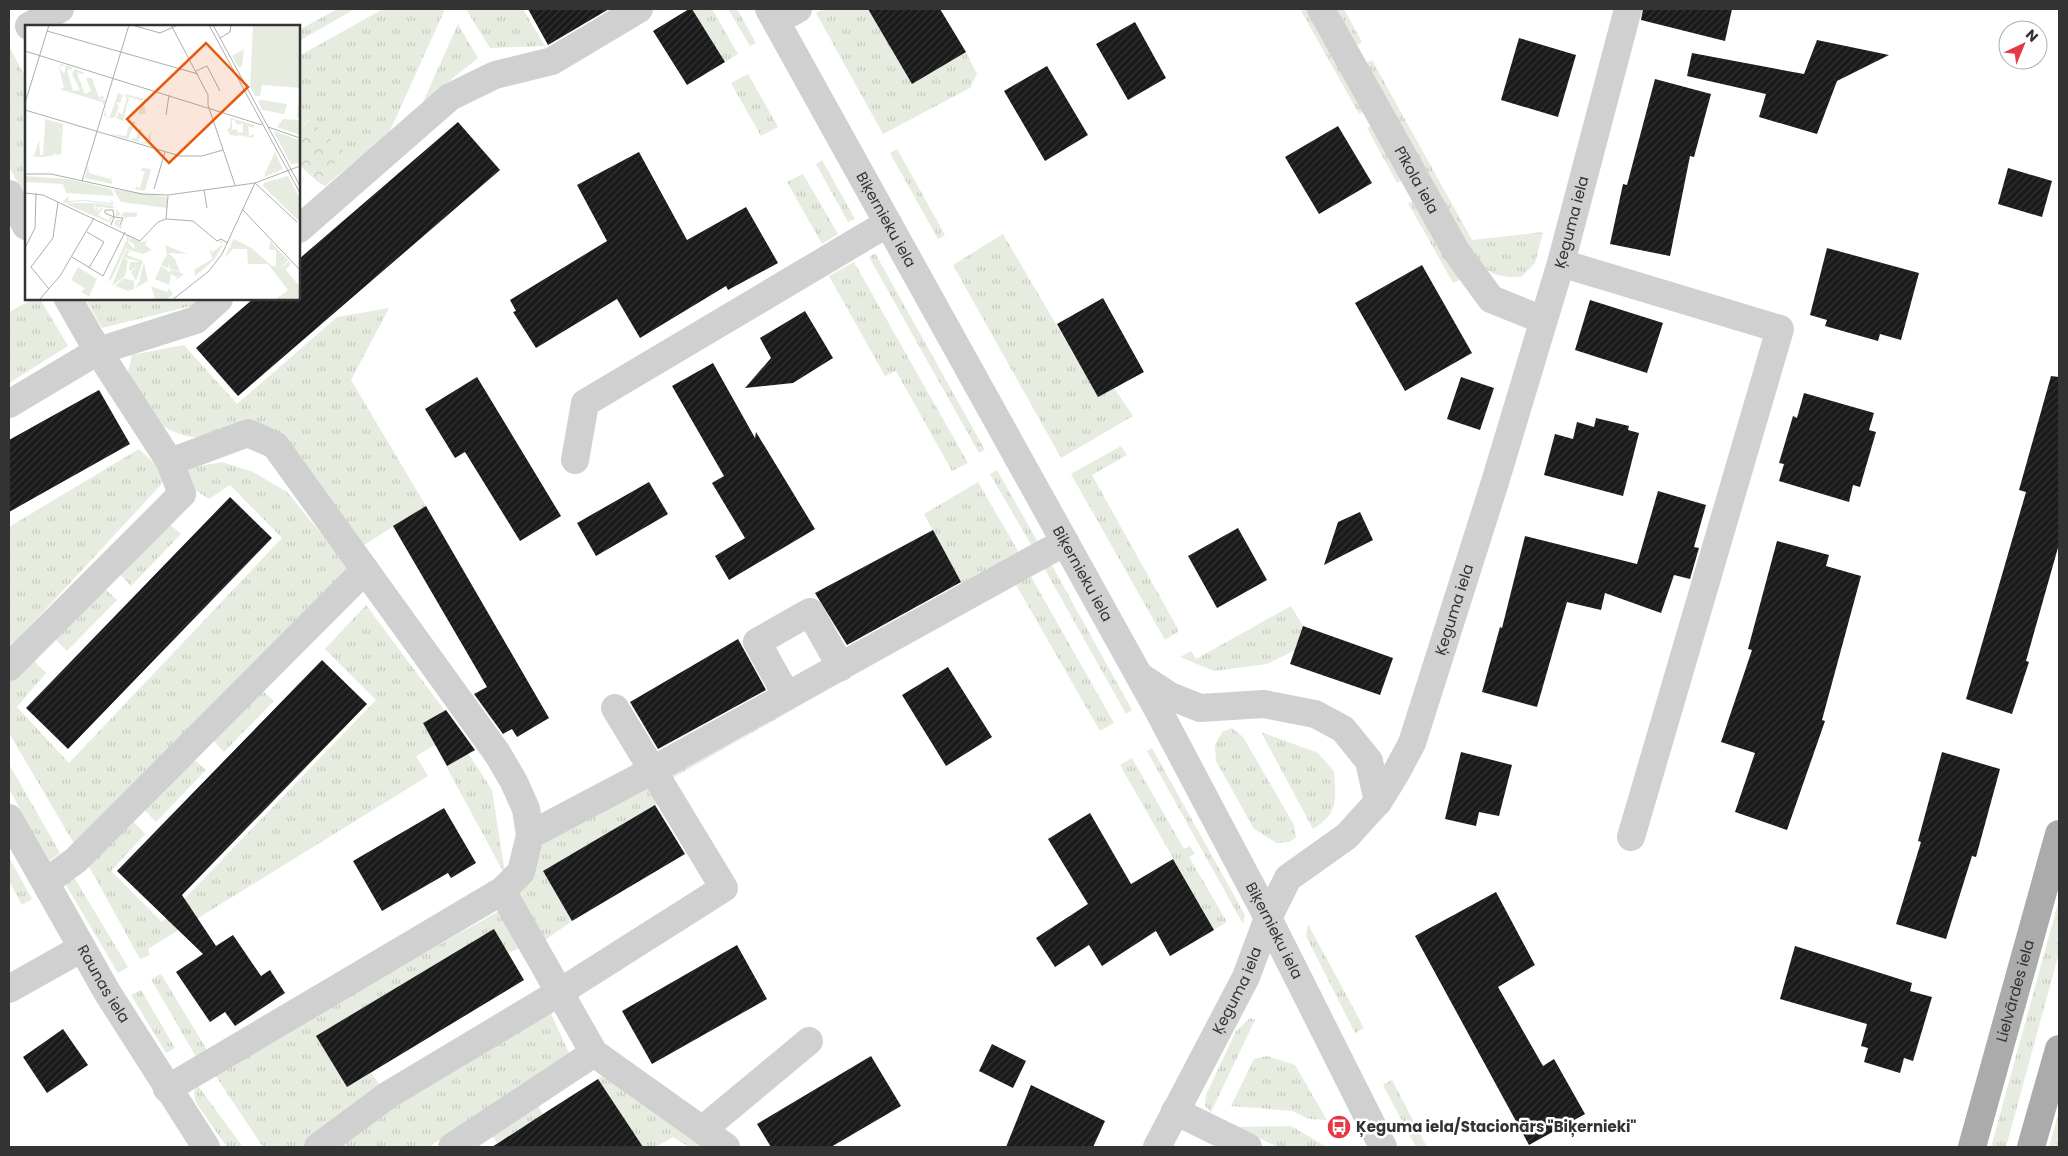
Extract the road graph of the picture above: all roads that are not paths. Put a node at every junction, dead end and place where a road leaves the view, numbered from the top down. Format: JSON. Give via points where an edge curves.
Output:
{"nodes":[{"id":1,"x":60,"y":9,"type":"edge"},
{"id":2,"x":1321,"y":9,"type":"edge"},
{"id":3,"x":1628,"y":9,"type":"edge"},
{"id":4,"x":629,"y":11,"type":"edge"},
{"id":5,"x":781,"y":13,"type":"edge"},
{"id":6,"x":32,"y":25,"type":"edge"},
{"id":7,"x":25,"y":29,"type":"edge"},
{"id":8,"x":9,"y":38,"type":"edge"},
{"id":9,"x":888,"y":223,"type":"junction"},
{"id":10,"x":300,"y":228,"type":"edge"},
{"id":11,"x":1560,"y":263,"type":"junction"},
{"id":12,"x":69,"y":300,"type":"edge"},
{"id":13,"x":218,"y":300,"type":"edge"},
{"id":14,"x":1543,"y":320,"type":"junction"},
{"id":15,"x":98,"y":350,"type":"junction"},
{"id":16,"x":9,"y":404,"type":"edge"},
{"id":17,"x":575,"y":460,"type":"dead end"},
{"id":18,"x":170,"y":462,"type":"junction"},
{"id":19,"x":1065,"y":542,"type":"junction"},
{"id":20,"x":365,"y":570,"type":"junction"},
{"id":21,"x":841,"y":666,"type":"junction"},
{"id":22,"x":9,"y":667,"type":"edge"},
{"id":23,"x":1137,"y":675,"type":"junction"},
{"id":24,"x":787,"y":696,"type":"junction"},
{"id":25,"x":615,"y":708,"type":"dead end"},
{"id":26,"x":653,"y":770,"type":"junction"},
{"id":27,"x":1378,"y":802,"type":"junction"},
{"id":28,"x":9,"y":818,"type":"edge"},
{"id":29,"x":2059,"y":834,"type":"edge"},
{"id":30,"x":530,"y":835,"type":"junction"},
{"id":31,"x":1631,"y":837,"type":"dead end"},
{"id":32,"x":46,"y":882,"type":"junction"},
{"id":33,"x":502,"y":891,"type":"junction"},
{"id":34,"x":1268,"y":918,"type":"junction"},
{"id":35,"x":82,"y":948,"type":"junction"},
{"id":36,"x":9,"y":989,"type":"edge"},
{"id":37,"x":560,"y":992,"type":"junction"},
{"id":38,"x":809,"y":1041,"type":"dead end"},
{"id":39,"x":2059,"y":1049,"type":"edge"},
{"id":40,"x":594,"y":1053,"type":"junction"},
{"id":41,"x":167,"y":1089,"type":"junction"},
{"id":42,"x":1175,"y":1111,"type":"junction"},
{"id":43,"x":702,"y":1130,"type":"junction"},
{"id":44,"x":206,"y":1147,"type":"edge"},
{"id":45,"x":318,"y":1147,"type":"edge"},
{"id":46,"x":452,"y":1147,"type":"edge"},
{"id":47,"x":726,"y":1147,"type":"edge"},
{"id":48,"x":1157,"y":1147,"type":"edge"},
{"id":49,"x":1248,"y":1147,"type":"edge"},
{"id":50,"x":1383,"y":1147,"type":"edge"},
{"id":51,"x":1972,"y":1147,"type":"edge"},
{"id":52,"x":2031,"y":1147,"type":"edge"}],
"edges":[{"from":1,"to":6,"type":"street"},
{"from":2,"to":14,"type":"street","name":"Pīkola iela","via":[[1456,251],[1491,299]]},
{"from":3,"to":11,"type":"street","name":"Ķeguma iela"},
{"from":4,"to":10,"type":"street","via":[[552,61],[496,75],[450,97]]},
{"from":5,"to":9,"type":"street","name":"Biķernieku iela"},
{"from":7,"to":8,"type":"street"},
{"from":9,"to":17,"type":"street","via":[[585,403]]},
{"from":9,"to":19,"type":"street","name":"Biķernieku iela"},
{"from":11,"to":14,"type":"street","name":"Ķeguma iela"},
{"from":11,"to":31,"type":"street","via":[[1780,329]]},
{"from":12,"to":15,"type":"street"},
{"from":13,"to":15,"type":"street","via":[[196,320]]},
{"from":14,"to":27,"type":"street","name":"Ķeguma iela","via":[[1417,730]]},
{"from":15,"to":16,"type":"street"},
{"from":15,"to":18,"type":"street"},
{"from":18,"to":20,"type":"street","via":[[248,433],[275,445]]},
{"from":18,"to":22,"type":"street","via":[[182,494]]},
{"from":19,"to":21,"type":"street"},
{"from":19,"to":23,"type":"street","name":"Biķernieku iela"},
{"from":20,"to":30,"type":"street","via":[[497,752],[526,810]]},
{"from":20,"to":32,"type":"street","via":[[76,860]]},
{"from":21,"to":24,"type":"street"},
{"from":21,"to":24,"type":"street","via":[[810,612],[756,642]]},
{"from":23,"to":27,"type":"street","via":[[1170,696],[1200,708],[1264,704],[1315,714],[1344,729],[1369,761]]},
{"from":23,"to":34,"type":"street","name":"Biķernieku iela"},
{"from":24,"to":26,"type":"street"},
{"from":25,"to":26,"type":"street"},
{"from":26,"to":30,"type":"street"},
{"from":26,"to":37,"type":"street","via":[[724,888]]},
{"from":27,"to":34,"type":"street","name":"Ķeguma iela","via":[[1347,836],[1288,878]]},
{"from":28,"to":32,"type":"street","name":"Raunas iela"},
{"from":29,"to":51,"type":"main road","name":"Lielvārdes iela"},
{"from":30,"to":33,"type":"street","via":[[521,872]]},
{"from":32,"to":35,"type":"street","name":"Raunas iela"},
{"from":33,"to":37,"type":"street"},
{"from":33,"to":41,"type":"street"},
{"from":34,"to":42,"type":"street","name":"Ķeguma iela","via":[[1246,977]]},
{"from":34,"to":50,"type":"street","name":"Biķernieku iela"},
{"from":35,"to":36,"type":"street"},
{"from":35,"to":41,"type":"street","name":"Raunas iela"},
{"from":37,"to":40,"type":"street"},
{"from":37,"to":45,"type":"street","via":[[388,1095]]},
{"from":38,"to":43,"type":"street"},
{"from":39,"to":52,"type":"main road"},
{"from":40,"to":43,"type":"street"},
{"from":40,"to":46,"type":"street"},
{"from":41,"to":44,"type":"street","name":"Raunas iela"},
{"from":42,"to":48,"type":"street","name":"Ķeguma iela"},
{"from":42,"to":49,"type":"street"},
{"from":43,"to":47,"type":"street"}]}
